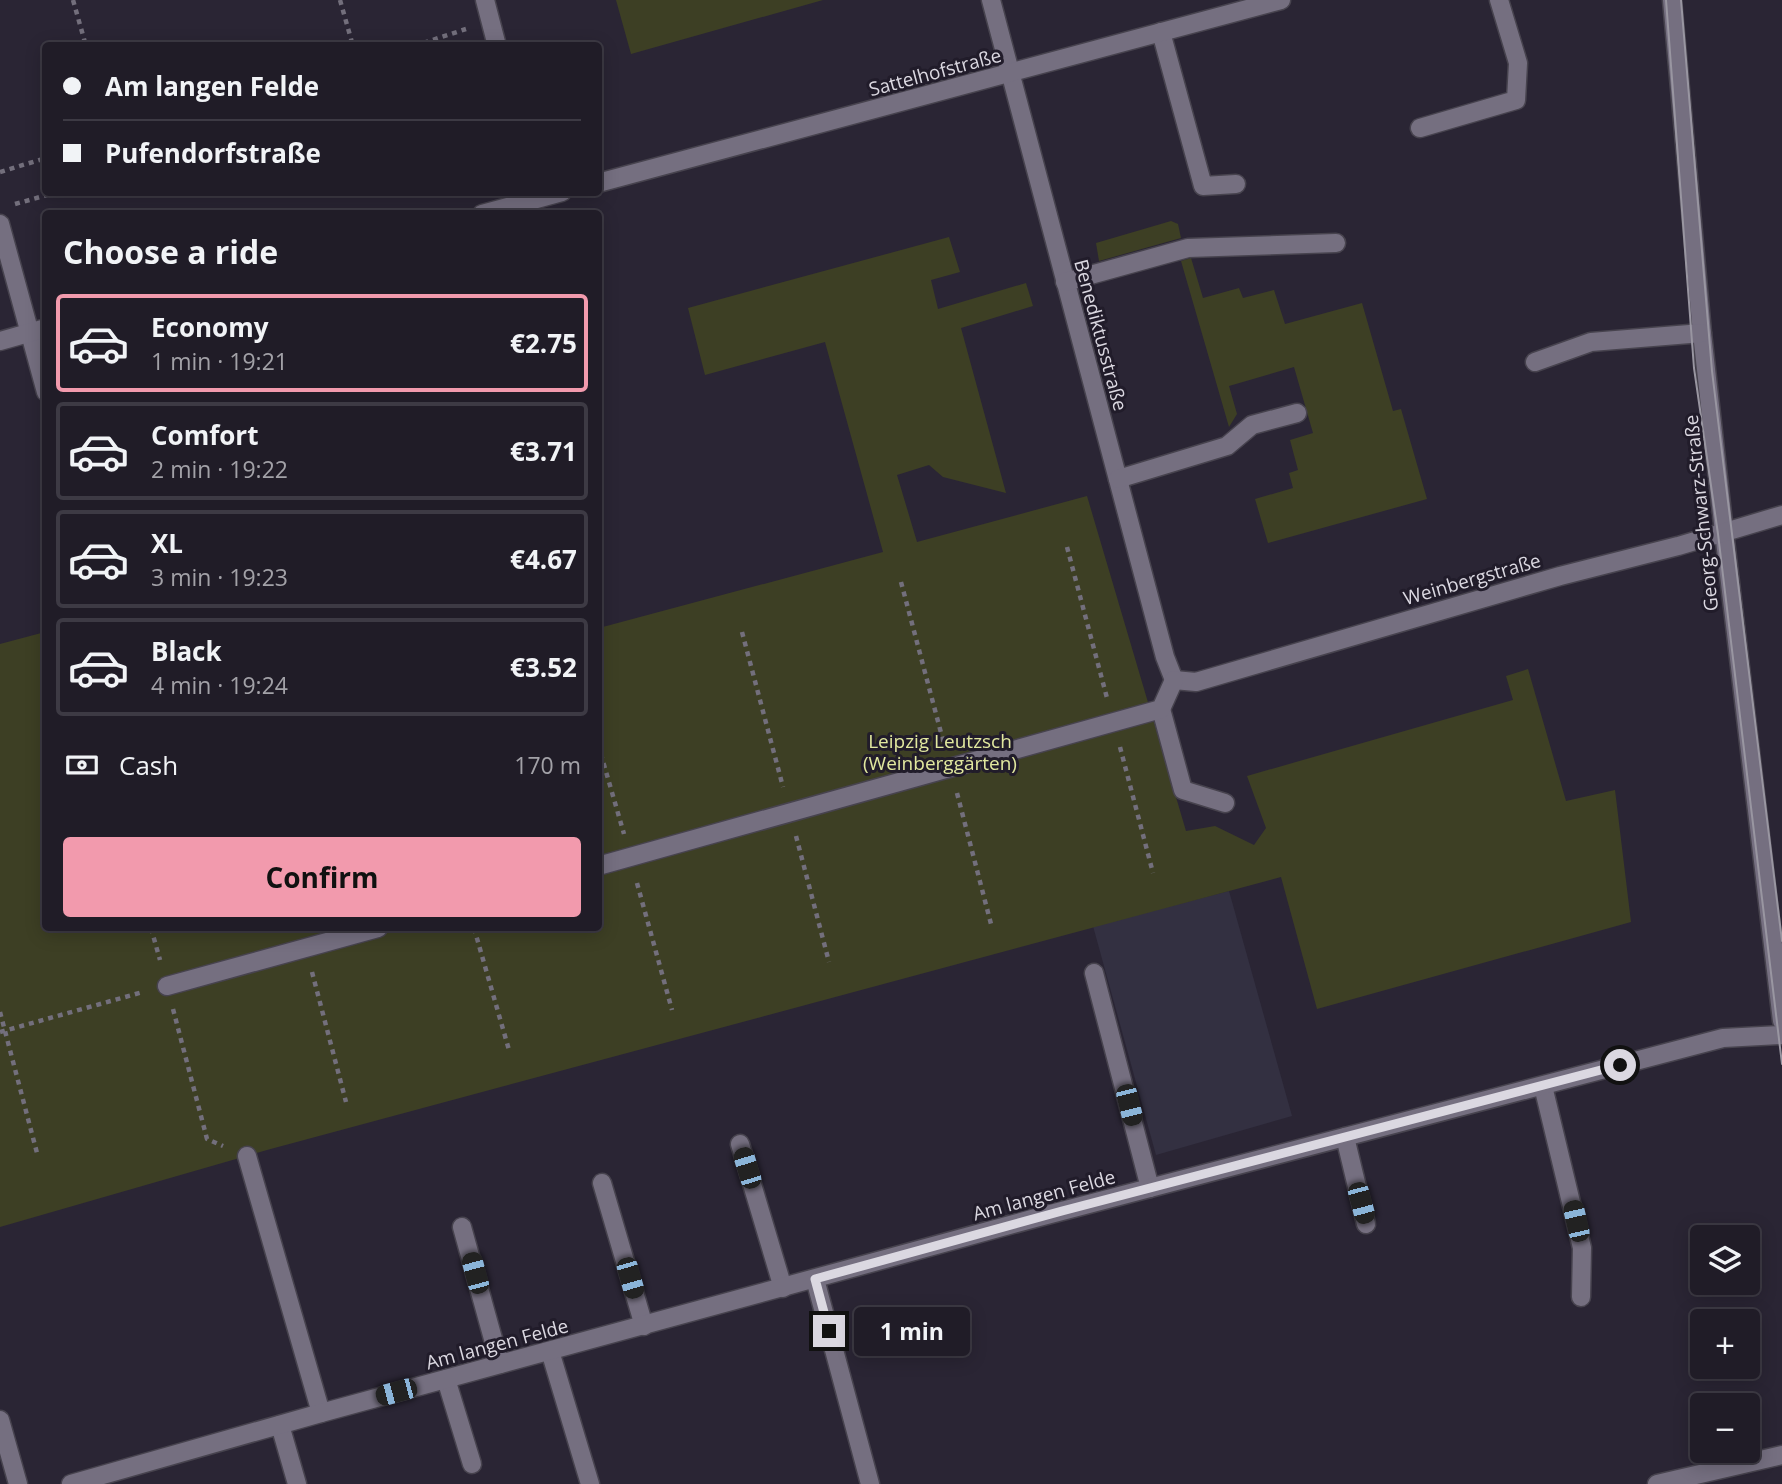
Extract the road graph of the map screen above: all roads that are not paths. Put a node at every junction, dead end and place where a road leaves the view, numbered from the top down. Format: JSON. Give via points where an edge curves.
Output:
{"nodes":[{"id":1,"x":485,"y":0,"type":"edge"},
{"id":2,"x":991,"y":0,"type":"edge"},
{"id":3,"x":1281,"y":0,"type":"edge"},
{"id":4,"x":1499,"y":0,"type":"edge"},
{"id":5,"x":1672,"y":0,"type":"edge"},
{"id":6,"x":1161,"y":32,"type":"junction"},
{"id":7,"x":496,"y":42,"type":"edge"},
{"id":8,"x":1009,"y":74,"type":"junction"},
{"id":9,"x":1420,"y":128,"type":"dead end"},
{"id":10,"x":602,"y":182,"type":"edge"},
{"id":11,"x":1236,"y":184,"type":"dead end"},
{"id":12,"x":539,"y":202,"type":"edge"},
{"id":13,"x":501,"y":210,"type":"edge"},
{"id":14,"x":0,"y":224,"type":"edge"},
{"id":15,"x":1336,"y":243,"type":"dead end"},
{"id":16,"x":1065,"y":282,"type":"junction"},
{"id":17,"x":38,"y":330,"type":"edge"},
{"id":18,"x":1703,"y":333,"type":"junction"},
{"id":19,"x":0,"y":341,"type":"edge"},
{"id":20,"x":42,"y":361,"type":"edge"},
{"id":21,"x":1535,"y":362,"type":"dead end"},
{"id":22,"x":1297,"y":414,"type":"dead end"},
{"id":23,"x":1118,"y":479,"type":"junction"},
{"id":24,"x":1782,"y":515,"type":"edge"},
{"id":25,"x":1724,"y":532,"type":"junction"},
{"id":26,"x":1174,"y":680,"type":"junction"},
{"id":27,"x":1161,"y":709,"type":"junction"},
{"id":28,"x":1225,"y":803,"type":"dead end"},
{"id":29,"x":602,"y":865,"type":"edge"},
{"id":30,"x":1773,"y":870,"type":"edge"},
{"id":31,"x":367,"y":931,"type":"edge"},
{"id":32,"x":1094,"y":973,"type":"dead end"},
{"id":33,"x":167,"y":986,"type":"road end"},
{"id":34,"x":1782,"y":1021,"type":"edge"},
{"id":35,"x":1782,"y":1035,"type":"edge"},
{"id":36,"x":1543,"y":1086,"type":"junction"},
{"id":37,"x":1345,"y":1137,"type":"junction"},
{"id":38,"x":740,"y":1144,"type":"dead end"},
{"id":39,"x":247,"y":1156,"type":"road end"},
{"id":40,"x":602,"y":1183,"type":"dead end"},
{"id":41,"x":1150,"y":1188,"type":"junction"},
{"id":42,"x":1366,"y":1224,"type":"dead end"},
{"id":43,"x":462,"y":1227,"type":"dead end"},
{"id":44,"x":815,"y":1279,"type":"junction"},
{"id":45,"x":783,"y":1288,"type":"junction"},
{"id":46,"x":1581,"y":1297,"type":"dead end"},
{"id":47,"x":644,"y":1326,"type":"junction"},
{"id":48,"x":550,"y":1351,"type":"junction"},
{"id":49,"x":500,"y":1364,"type":"junction"},
{"id":50,"x":446,"y":1379,"type":"junction"},
{"id":51,"x":321,"y":1413,"type":"junction"},
{"id":52,"x":0,"y":1420,"type":"edge"},
{"id":53,"x":280,"y":1425,"type":"junction"},
{"id":54,"x":1782,"y":1455,"type":"edge"},
{"id":55,"x":472,"y":1464,"type":"dead end"},
{"id":56,"x":18,"y":1484,"type":"edge"},
{"id":57,"x":71,"y":1484,"type":"edge"},
{"id":58,"x":297,"y":1484,"type":"edge"},
{"id":59,"x":590,"y":1484,"type":"edge"},
{"id":60,"x":870,"y":1484,"type":"edge"},
{"id":61,"x":1657,"y":1484,"type":"edge"}],
"edges":[{"from":1,"to":7,"type":"street"},
{"from":2,"to":8,"type":"street","name":"Benediktusstraße"},
{"from":3,"to":6,"type":"street","name":"Sattelhofstraße"},
{"from":4,"to":9,"type":"street","via":[[1518,63],[1516,100]]},
{"from":5,"to":18,"type":"street","name":"Georg-Schwarz-Straße"},
{"from":6,"to":8,"type":"street","name":"Sattelhofstraße"},
{"from":6,"to":11,"type":"street","via":[[1203,186]]},
{"from":8,"to":10,"type":"street","name":"Sattelhofstraße"},
{"from":8,"to":16,"type":"street","name":"Benediktusstraße"},
{"from":12,"to":13,"type":"street"},
{"from":14,"to":17,"type":"street"},
{"from":15,"to":16,"type":"street","via":[[1188,248]]},
{"from":16,"to":23,"type":"street","name":"Benediktusstraße"},
{"from":17,"to":19,"type":"street"},
{"from":17,"to":20,"type":"street"},
{"from":18,"to":21,"type":"street","via":[[1591,342]]},
{"from":18,"to":25,"type":"street","name":"Georg-Schwarz-Straße"},
{"from":22,"to":23,"type":"street","via":[[1252,425],[1227,446]]},
{"from":23,"to":26,"type":"street","name":"Benediktusstraße"},
{"from":24,"to":25,"type":"street","name":"Weinbergstraße"},
{"from":25,"to":26,"type":"street","name":"Weinbergstraße","via":[[1196,682]]},
{"from":25,"to":30,"type":"street","name":"Georg-Schwarz-Straße"},
{"from":26,"to":27,"type":"street"},
{"from":27,"to":28,"type":"street","via":[[1183,790]]},
{"from":27,"to":29,"type":"street"},
{"from":30,"to":34,"type":"street","name":"Georg-Schwarz-Straße"},
{"from":31,"to":33,"type":"street"},
{"from":32,"to":41,"type":"street"},
{"from":35,"to":36,"type":"street","name":"Am langen Felde","via":[[1723,1038]]},
{"from":36,"to":37,"type":"street","name":"Am langen Felde"},
{"from":36,"to":46,"type":"street","via":[[1582,1248]]},
{"from":37,"to":41,"type":"street","name":"Am langen Felde"},
{"from":37,"to":42,"type":"street"},
{"from":38,"to":45,"type":"street"},
{"from":39,"to":51,"type":"street"},
{"from":40,"to":47,"type":"street"},
{"from":41,"to":44,"type":"street","name":"Am langen Felde"},
{"from":43,"to":49,"type":"street"},
{"from":44,"to":45,"type":"street","name":"Am langen Felde"},
{"from":44,"to":60,"type":"street"},
{"from":45,"to":47,"type":"street","name":"Am langen Felde"},
{"from":47,"to":48,"type":"street","name":"Am langen Felde"},
{"from":48,"to":49,"type":"street","name":"Am langen Felde"},
{"from":48,"to":59,"type":"street"},
{"from":49,"to":50,"type":"street","name":"Am langen Felde"},
{"from":50,"to":51,"type":"street","name":"Am langen Felde"},
{"from":50,"to":55,"type":"street"},
{"from":51,"to":53,"type":"street","name":"Am langen Felde"},
{"from":52,"to":56,"type":"street"},
{"from":53,"to":57,"type":"street","name":"Am langen Felde"},
{"from":53,"to":58,"type":"street"},
{"from":54,"to":61,"type":"street"}]}
